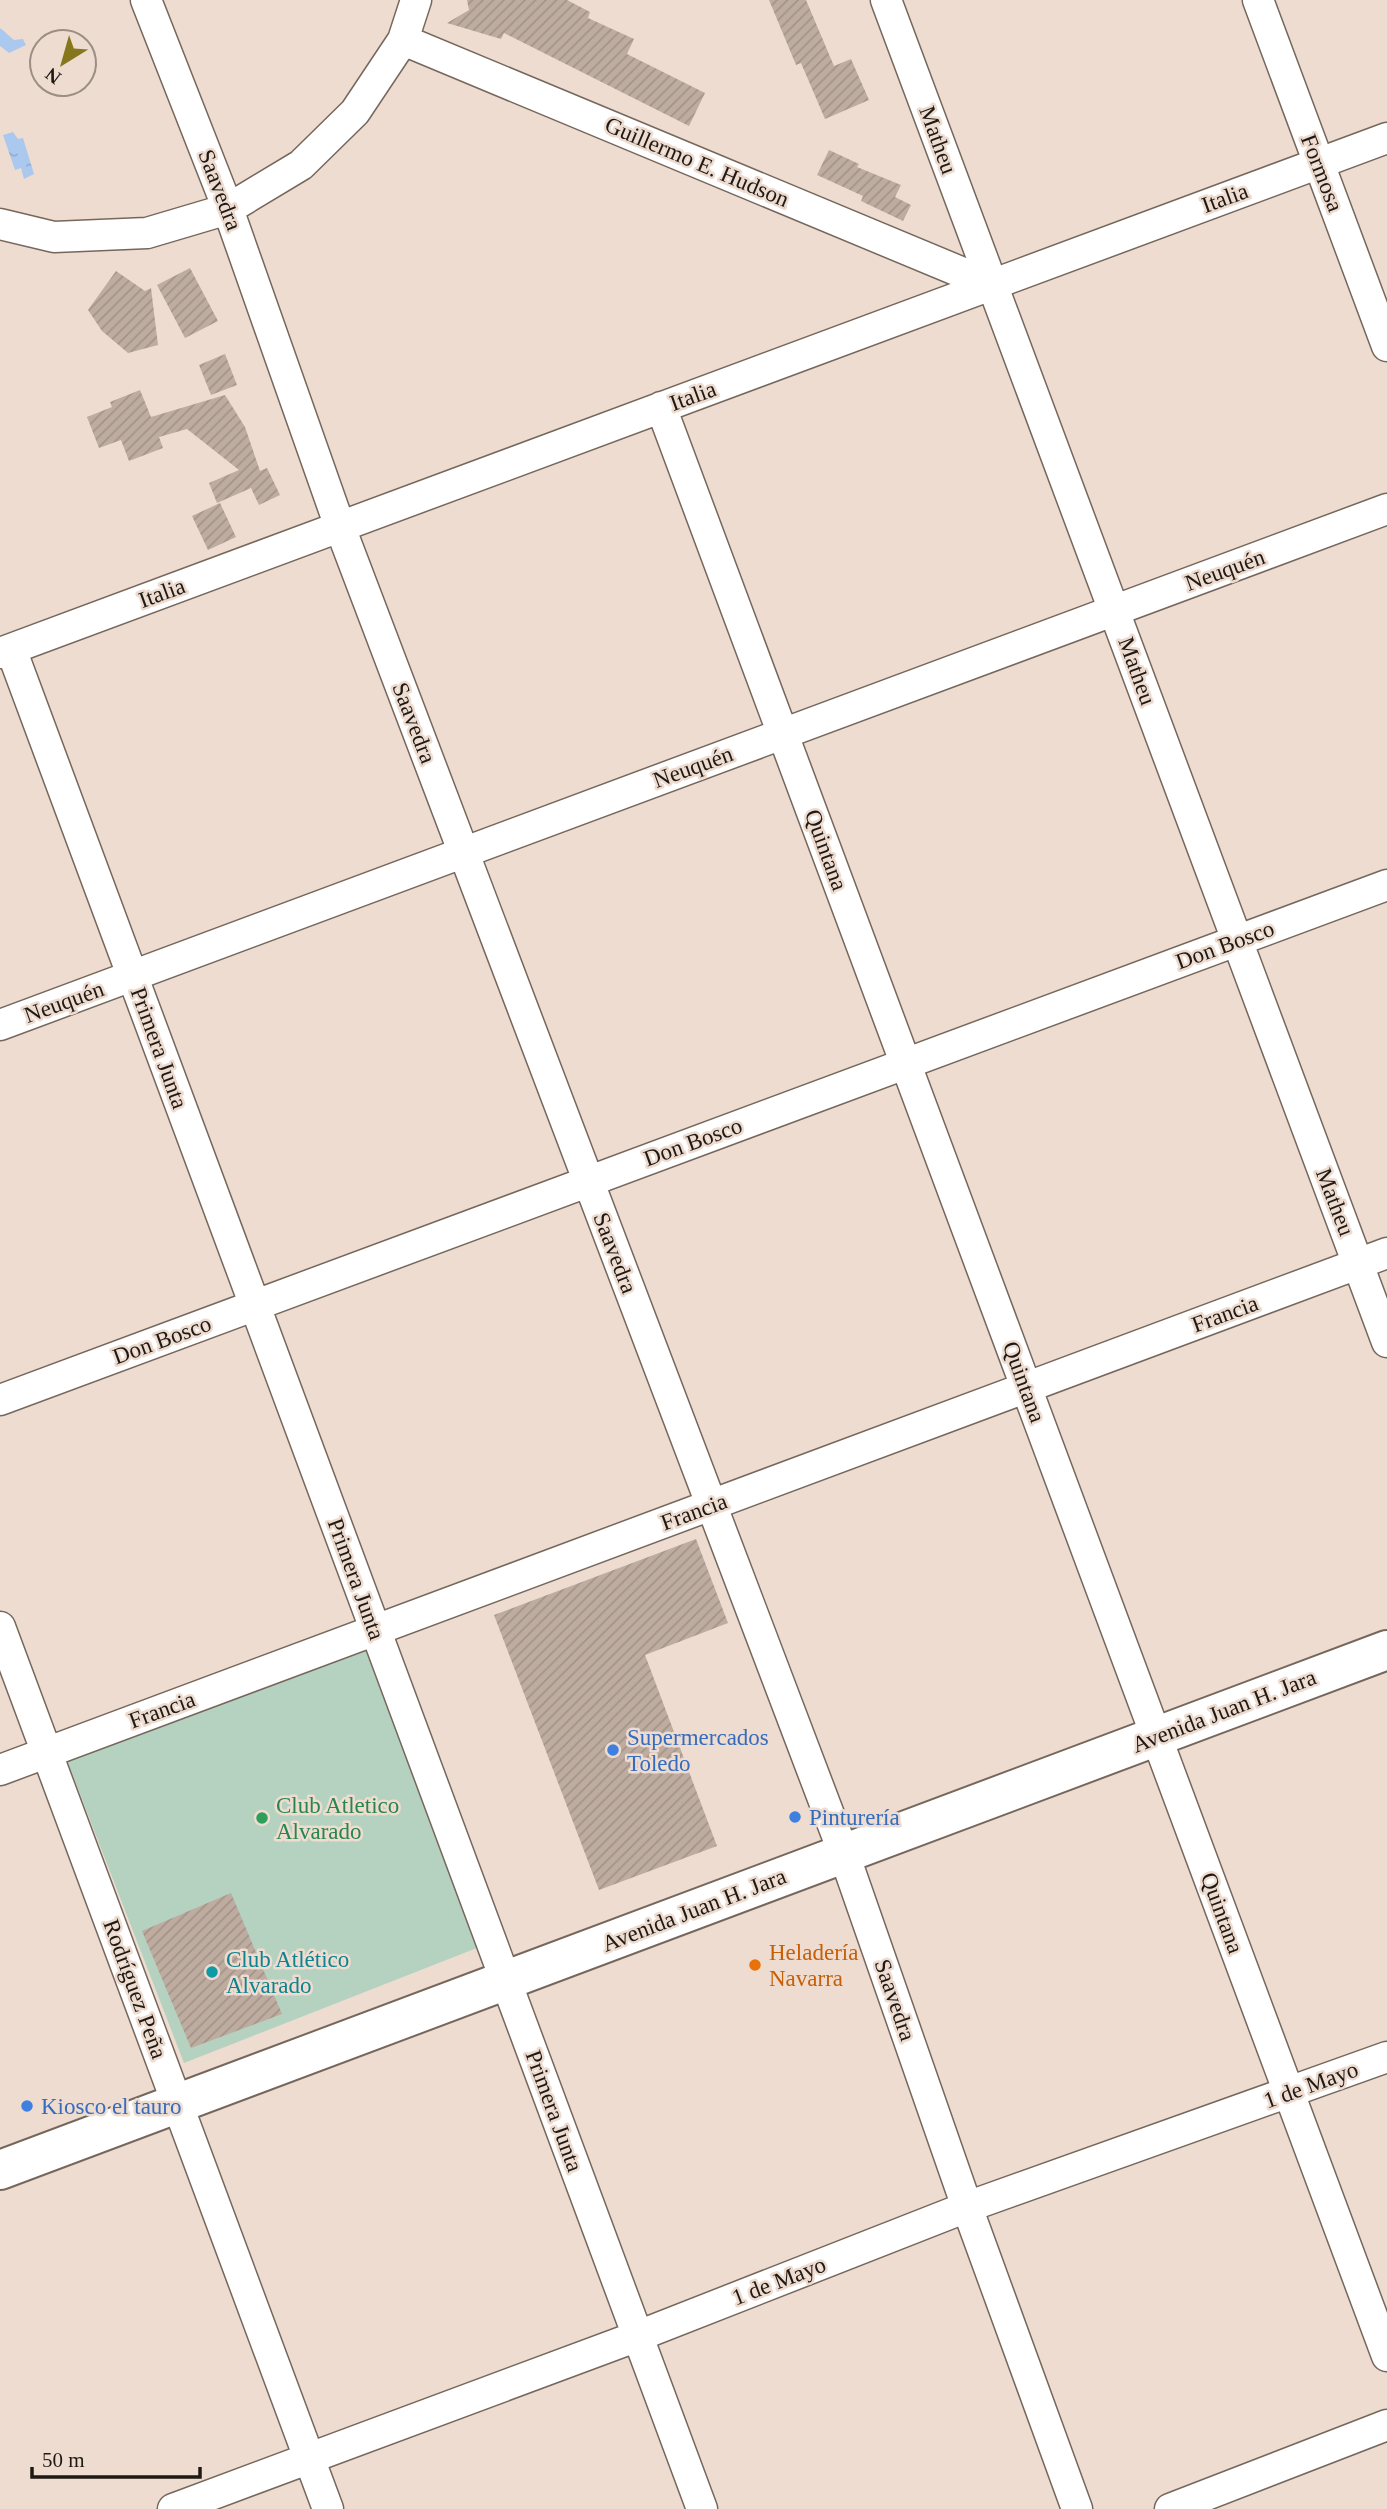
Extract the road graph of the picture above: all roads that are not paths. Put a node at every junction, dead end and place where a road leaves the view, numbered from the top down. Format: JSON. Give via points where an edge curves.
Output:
{"nodes":[{"id":1,"x":146,"y":0,"type":"edge"},
{"id":2,"x":416,"y":0,"type":"edge"},
{"id":3,"x":886,"y":0,"type":"edge"},
{"id":4,"x":1258,"y":0,"type":"edge"},
{"id":5,"x":403,"y":40,"type":"junction"},
{"id":6,"x":1387,"y":138,"type":"edge"},
{"id":7,"x":1319,"y":163,"type":"junction"},
{"id":8,"x":228,"y":209,"type":"junction"},
{"id":9,"x":0,"y":225,"type":"edge"},
{"id":10,"x":992,"y":285,"type":"junction"},
{"id":11,"x":1387,"y":346,"type":"edge"},
{"id":12,"x":661,"y":407,"type":"junction"},
{"id":13,"x":1387,"y":509,"type":"edge"},
{"id":14,"x":340,"y":527,"type":"junction"},
{"id":15,"x":1114,"y":611,"type":"junction"},
{"id":16,"x":6,"y":651,"type":"edge"},
{"id":17,"x":783,"y":734,"type":"junction"},
{"id":18,"x":463,"y":853,"type":"junction"},
{"id":19,"x":1387,"y":885,"type":"edge"},
{"id":20,"x":1237,"y":941,"type":"junction"},
{"id":21,"x":132,"y":976,"type":"junction"},
{"id":22,"x":0,"y":1025,"type":"edge"},
{"id":23,"x":906,"y":1064,"type":"junction"},
{"id":24,"x":588,"y":1181,"type":"junction"},
{"id":25,"x":1387,"y":1253,"type":"edge"},
{"id":26,"x":1358,"y":1264,"type":"junction"},
{"id":27,"x":255,"y":1305,"type":"junction"},
{"id":28,"x":1387,"y":1342,"type":"edge"},
{"id":29,"x":1026,"y":1388,"type":"junction"},
{"id":30,"x":0,"y":1400,"type":"edge"},
{"id":31,"x":711,"y":1505,"type":"junction"},
{"id":32,"x":0,"y":1627,"type":"edge"},
{"id":33,"x":376,"y":1630,"type":"junction"},
{"id":34,"x":1387,"y":1650,"type":"edge"},
{"id":35,"x":1156,"y":1737,"type":"junction"},
{"id":36,"x":47,"y":1753,"type":"junction"},
{"id":37,"x":0,"y":1770,"type":"edge"},
{"id":38,"x":844,"y":1854,"type":"junction"},
{"id":39,"x":506,"y":1981,"type":"junction"},
{"id":40,"x":1387,"y":2057,"type":"edge"},
{"id":41,"x":1289,"y":2093,"type":"junction"},
{"id":42,"x":177,"y":2104,"type":"junction"},
{"id":43,"x":0,"y":2170,"type":"edge"},
{"id":44,"x":967,"y":2207,"type":"junction"},
{"id":45,"x":638,"y":2336,"type":"junction"},
{"id":46,"x":1387,"y":2356,"type":"edge"},
{"id":47,"x":1387,"y":2425,"type":"edge"},
{"id":48,"x":309,"y":2459,"type":"junction"},
{"id":49,"x":173,"y":2509,"type":"edge"},
{"id":50,"x":328,"y":2509,"type":"edge"},
{"id":51,"x":702,"y":2509,"type":"edge"},
{"id":52,"x":1077,"y":2509,"type":"edge"},
{"id":53,"x":1170,"y":2509,"type":"edge"}],
"edges":[{"from":1,"to":8,"type":"street","name":"Saavedra"},
{"from":2,"to":5,"type":"street"},
{"from":3,"to":10,"type":"street","name":"Matheu"},
{"from":4,"to":7,"type":"street","name":"Formosa"},
{"from":5,"to":8,"type":"street","via":[[346,121],[301,164]]},
{"from":5,"to":10,"type":"street","name":"Guillermo E. Hudson"},
{"from":6,"to":7,"type":"street","name":"Italia"},
{"from":7,"to":10,"type":"street","name":"Italia"},
{"from":7,"to":11,"type":"street","name":"Formosa"},
{"from":8,"to":9,"type":"street","via":[[147,233],[54,237]]},
{"from":8,"to":14,"type":"street","name":"Saavedra"},
{"from":10,"to":12,"type":"street","name":"Italia"},
{"from":10,"to":15,"type":"street","name":"Matheu"},
{"from":12,"to":14,"type":"street","name":"Italia"},
{"from":12,"to":17,"type":"street","name":"Quintana"},
{"from":13,"to":15,"type":"street","name":"Neuquén"},
{"from":14,"to":16,"type":"street","name":"Italia"},
{"from":14,"to":18,"type":"street","name":"Saavedra"},
{"from":15,"to":17,"type":"street","name":"Neuquén"},
{"from":15,"to":20,"type":"street","name":"Matheu"},
{"from":16,"to":21,"type":"street","name":"Primera Junta"},
{"from":17,"to":18,"type":"street","name":"Neuquén"},
{"from":17,"to":23,"type":"street","name":"Quintana"},
{"from":18,"to":21,"type":"street","name":"Neuquén"},
{"from":18,"to":24,"type":"street","name":"Saavedra"},
{"from":19,"to":20,"type":"street","name":"Don Bosco"},
{"from":20,"to":23,"type":"street","name":"Don Bosco"},
{"from":20,"to":26,"type":"street","name":"Matheu"},
{"from":21,"to":22,"type":"street","name":"Neuquén"},
{"from":21,"to":27,"type":"street","name":"Primera Junta"},
{"from":23,"to":24,"type":"street","name":"Don Bosco"},
{"from":23,"to":29,"type":"street","name":"Quintana"},
{"from":24,"to":27,"type":"street","name":"Don Bosco"},
{"from":24,"to":31,"type":"street","name":"Saavedra"},
{"from":25,"to":26,"type":"street","name":"Francia"},
{"from":26,"to":28,"type":"street","name":"Matheu"},
{"from":26,"to":29,"type":"street","name":"Francia"},
{"from":27,"to":30,"type":"street","name":"Don Bosco"},
{"from":27,"to":33,"type":"street","name":"Primera Junta"},
{"from":29,"to":31,"type":"street","name":"Francia"},
{"from":29,"to":35,"type":"street","name":"Quintana"},
{"from":31,"to":33,"type":"street","name":"Francia"},
{"from":31,"to":38,"type":"street","name":"Saavedra"},
{"from":32,"to":36,"type":"street","name":"Rodríguez Peña"},
{"from":33,"to":36,"type":"street","name":"Francia"},
{"from":33,"to":39,"type":"street","name":"Primera Junta"},
{"from":34,"to":35,"type":"main road","name":"Avenida Juan H. Jara"},
{"from":35,"to":38,"type":"main road","name":"Avenida Juan H. Jara"},
{"from":35,"to":41,"type":"street","name":"Quintana"},
{"from":36,"to":37,"type":"street","name":"Francia"},
{"from":36,"to":42,"type":"street","name":"Rodríguez Peña"},
{"from":38,"to":39,"type":"main road","name":"Avenida Juan H. Jara"},
{"from":38,"to":44,"type":"street","name":"Saavedra"},
{"from":39,"to":42,"type":"main road","name":"Avenida Juan H. Jara"},
{"from":39,"to":45,"type":"street","name":"Primera Junta"},
{"from":40,"to":41,"type":"street","name":"1 de Mayo"},
{"from":41,"to":44,"type":"street","name":"1 de Mayo"},
{"from":41,"to":46,"type":"street","name":"Quintana"},
{"from":42,"to":43,"type":"main road","name":"Avenida Juan H. Jara"},
{"from":42,"to":48,"type":"street","name":"Rodríguez Peña"},
{"from":44,"to":45,"type":"street","name":"1 de Mayo"},
{"from":44,"to":52,"type":"street","name":"Saavedra"},
{"from":45,"to":48,"type":"street","name":"1 de Mayo"},
{"from":45,"to":51,"type":"street","name":"Primera Junta"},
{"from":47,"to":53,"type":"street"},
{"from":48,"to":49,"type":"street","name":"1 de Mayo"},
{"from":48,"to":50,"type":"street","name":"Rodríguez Peña"}]}
